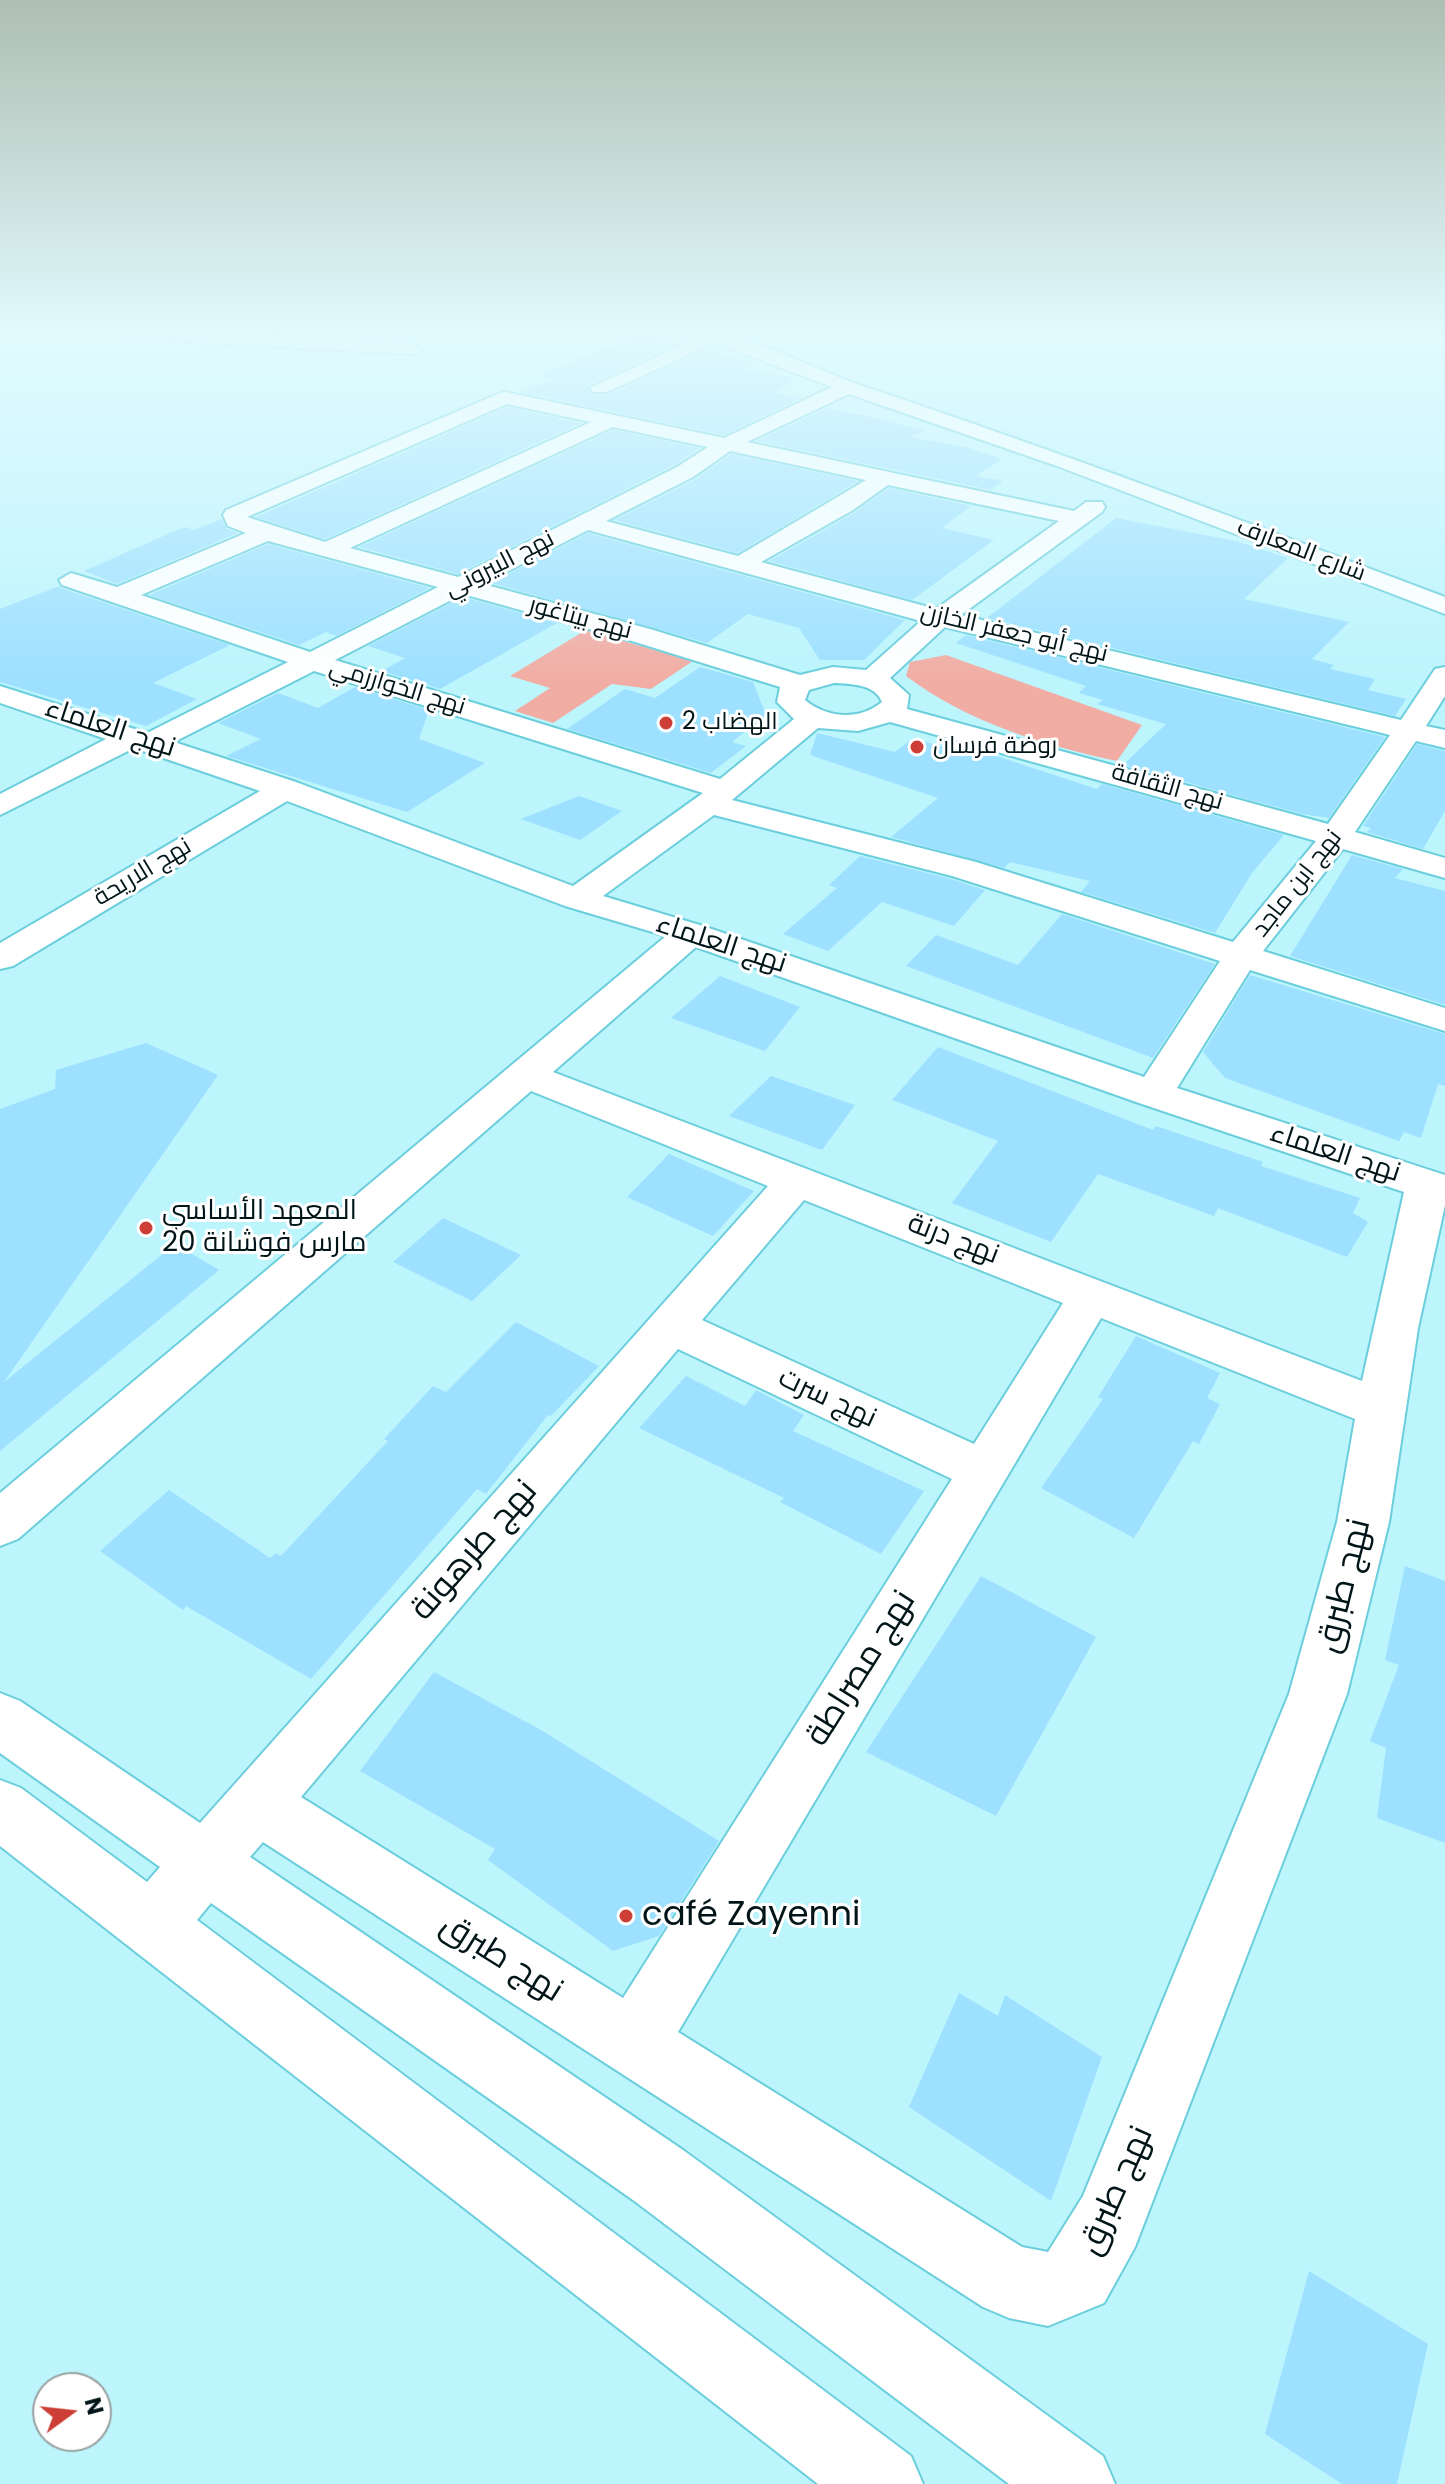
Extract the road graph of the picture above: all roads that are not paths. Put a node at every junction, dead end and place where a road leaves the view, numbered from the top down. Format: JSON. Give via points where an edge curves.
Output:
{"nodes":[{"id":1,"x":385,"y":449,"type":"edge"},
{"id":2,"x":548,"y":449,"type":"edge"},
{"id":3,"x":720,"y":449,"type":"edge"},
{"id":4,"x":750,"y":449,"type":"edge"},
{"id":5,"x":1025,"y":449,"type":"edge"},
{"id":6,"x":883,"y":478,"type":"junction"},
{"id":7,"x":1125,"y":484,"type":"junction"},
{"id":8,"x":1077,"y":518,"type":"junction"},
{"id":9,"x":584,"y":522,"type":"junction"},
{"id":10,"x":266,"y":533,"type":"junction"},
{"id":11,"x":329,"y":549,"type":"junction"},
{"id":12,"x":741,"y":564,"type":"junction"},
{"id":13,"x":71,"y":580,"type":"dead end"},
{"id":14,"x":460,"y":586,"type":"junction"},
{"id":15,"x":120,"y":595,"type":"junction"},
{"id":16,"x":1445,"y":606,"type":"edge"},
{"id":17,"x":940,"y":618,"type":"junction"},
{"id":18,"x":311,"y":661,"type":"junction"},
{"id":19,"x":1445,"y":675,"type":"edge"},
{"id":20,"x":872,"y":679,"type":"junction"},
{"id":21,"x":799,"y":684,"type":"junction"},
{"id":22,"x":0,"y":694,"type":"edge"},
{"id":23,"x":888,"y":713,"type":"junction"},
{"id":24,"x":813,"y":718,"type":"junction"},
{"id":25,"x":1408,"y":730,"type":"junction"},
{"id":26,"x":143,"y":739,"type":"junction"},
{"id":27,"x":1445,"y":739,"type":"edge"},
{"id":28,"x":285,"y":789,"type":"junction"},
{"id":29,"x":716,"y":797,"type":"junction"},
{"id":30,"x":0,"y":806,"type":"edge"},
{"id":31,"x":1336,"y":837,"type":"junction"},
{"id":32,"x":1445,"y":868,"type":"edge"},
{"id":33,"x":577,"y":899,"type":"junction"},
{"id":34,"x":691,"y":933,"type":"junction"},
{"id":35,"x":1242,"y":954,"type":"junction"},
{"id":36,"x":0,"y":958,"type":"edge"},
{"id":37,"x":1445,"y":1020,"type":"edge"},
{"id":38,"x":523,"y":1074,"type":"junction"},
{"id":39,"x":1153,"y":1094,"type":"junction"},
{"id":40,"x":798,"y":1179,"type":"junction"},
{"id":41,"x":1436,"y":1187,"type":"edge"},
{"id":42,"x":1092,"y":1295,"type":"junction"},
{"id":43,"x":671,"y":1326,"type":"junction"},
{"id":44,"x":1382,"y":1409,"type":"junction"},
{"id":45,"x":984,"y":1471,"type":"junction"},
{"id":46,"x":0,"y":1524,"type":"edge"},
{"id":47,"x":0,"y":1720,"type":"edge"},
{"id":48,"x":256,"y":1803,"type":"junction"},
{"id":49,"x":0,"y":1809,"type":"edge"},
{"id":50,"x":205,"y":1863,"type":"junction"},
{"id":51,"x":152,"y":1924,"type":"junction"},
{"id":52,"x":633,"y":2043,"type":"junction"},
{"id":53,"x":883,"y":2484,"type":"edge"},
{"id":54,"x":1075,"y":2484,"type":"edge"}],
"edges":[{"from":1,"to":10,"type":"street","name":"نهج بيتاغور","via":[[234,515],[236,521]]},
{"from":2,"to":11,"type":"street"},
{"from":3,"to":9,"type":"street","name":"نهج البيروني"},
{"from":4,"to":6,"type":"street"},
{"from":5,"to":7,"type":"street","name":"شارع المعارف"},
{"from":6,"to":8,"type":"street"},
{"from":6,"to":12,"type":"street"},
{"from":7,"to":8,"type":"street"},
{"from":7,"to":16,"type":"street","name":"شارع المعارف"},
{"from":8,"to":17,"type":"street"},
{"from":9,"to":12,"type":"street","name":"نهج أبو جعفر الخازن"},
{"from":9,"to":14,"type":"street","name":"نهج البيروني"},
{"from":10,"to":11,"type":"street","name":"نهج بيتاغور"},
{"from":10,"to":15,"type":"street"},
{"from":11,"to":14,"type":"street","name":"نهج بيتاغور"},
{"from":12,"to":17,"type":"street","name":"نهج أبو جعفر الخازن"},
{"from":13,"to":15,"type":"street","name":"نهج الخوارزمي"},
{"from":14,"to":18,"type":"street","name":"نهج البيروني"},
{"from":14,"to":21,"type":"street","name":"نهج بيتاغور"},
{"from":15,"to":18,"type":"street","name":"نهج الخوارزمي"},
{"from":17,"to":20,"type":"street"},
{"from":17,"to":25,"type":"street","name":"نهج أبو جعفر الخازن"},
{"from":18,"to":26,"type":"street","name":"نهج البيروني"},
{"from":18,"to":29,"type":"street","name":"نهج الخوارزمي"},
{"from":19,"to":25,"type":"street","name":"نهج ابن ماجد"},
{"from":20,"to":21,"type":"street","via":[[833,675]]},
{"from":20,"to":23,"type":"street","via":[[895,695],[896,704]]},
{"from":21,"to":24,"type":"street","via":[[791,692],[791,702]]},
{"from":22,"to":26,"type":"street","name":"نهج العلماء"},
{"from":23,"to":24,"type":"street","via":[[854,723]]},
{"from":23,"to":31,"type":"street","name":"نهج الثقافة"},
{"from":24,"to":29,"type":"street"},
{"from":25,"to":27,"type":"street","name":"نهج أبو جعفر الخازن"},
{"from":25,"to":31,"type":"street","name":"نهج ابن ماجد"},
{"from":26,"to":28,"type":"street","name":"نهج العلماء"},
{"from":26,"to":30,"type":"street","name":"نهج البيروني"},
{"from":28,"to":33,"type":"street","name":"نهج العلماء"},
{"from":28,"to":36,"type":"street","name":"نهج الاريحة"},
{"from":29,"to":33,"type":"street"},
{"from":29,"to":35,"type":"street","name":"نهج الخوارزمي"},
{"from":31,"to":32,"type":"street","name":"نهج الثقافة"},
{"from":31,"to":35,"type":"street","name":"نهج ابن ماجد"},
{"from":33,"to":34,"type":"street","name":"نهج العلماء"},
{"from":34,"to":38,"type":"street"},
{"from":34,"to":39,"type":"street","name":"نهج العلماء"},
{"from":35,"to":37,"type":"street","name":"نهج الخوارزمي"},
{"from":35,"to":39,"type":"street","name":"نهج ابن ماجد"},
{"from":38,"to":40,"type":"street","name":"نهج درنة"},
{"from":38,"to":46,"type":"street"},
{"from":39,"to":41,"type":"street","name":"نهج العلماء"},
{"from":40,"to":42,"type":"street","name":"نهج درنة"},
{"from":40,"to":43,"type":"street","name":"نهج طرهونة"},
{"from":41,"to":44,"type":"street","name":"نهج طبرق","via":[[1395,1328]]},
{"from":42,"to":44,"type":"street","name":"نهج درنة"},
{"from":42,"to":45,"type":"street","name":"نهج مصراطة"},
{"from":43,"to":45,"type":"street","name":"نهج سرت"},
{"from":43,"to":48,"type":"street","name":"نهج طرهونة"},
{"from":44,"to":52,"type":"street","name":"نهج طبرق","via":[[1363,1522],[1318,1694],[1109,2221],[1078,2277],[1048,2289],[1009,2281]]},
{"from":45,"to":52,"type":"street","name":"نهج مصراطة"},
{"from":47,"to":50,"type":"street"},
{"from":48,"to":50,"type":"street","name":"نهج طرهونة"},
{"from":48,"to":52,"type":"street","name":"نهج طبرق"},
{"from":49,"to":51,"type":"street"},
{"from":50,"to":51,"type":"street","name":"نهج طرهونة"},
{"from":50,"to":54,"type":"street","via":[[658,2175]]},
{"from":51,"to":53,"type":"street"}]}
